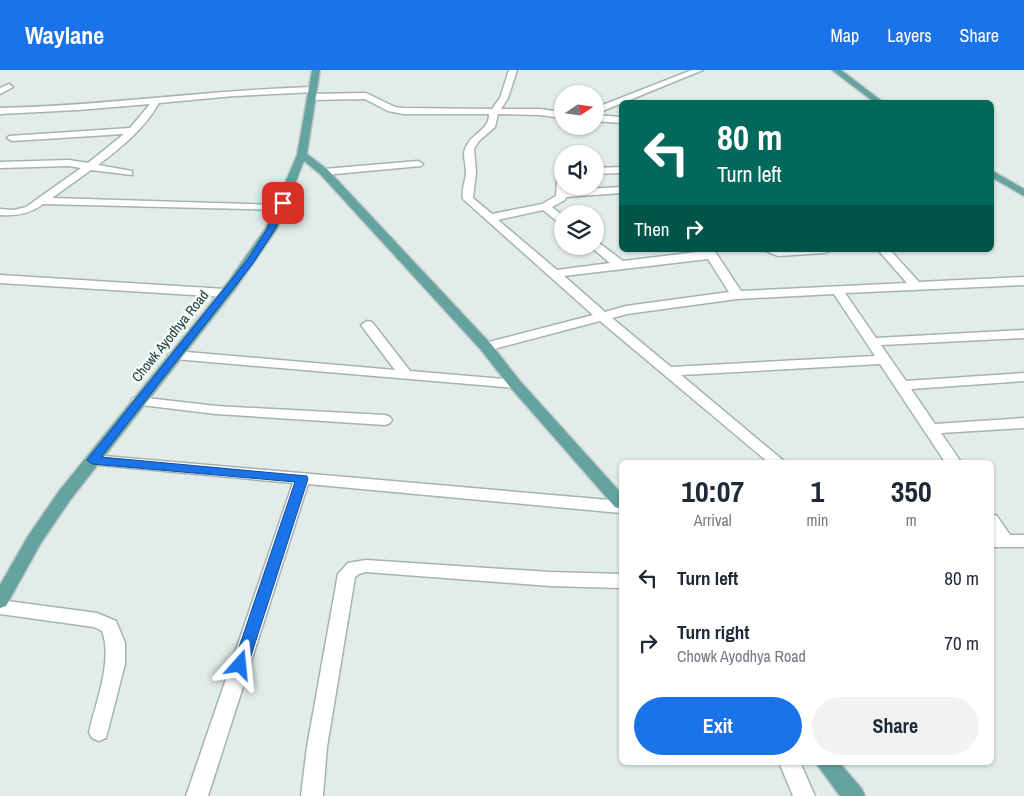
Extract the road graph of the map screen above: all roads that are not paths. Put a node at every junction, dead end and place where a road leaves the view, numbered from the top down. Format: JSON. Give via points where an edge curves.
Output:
{"nodes":[{"id":1,"x":316,"y":70,"type":"edge"},
{"id":2,"x":513,"y":70,"type":"edge"},
{"id":3,"x":699,"y":70,"type":"edge"},
{"id":4,"x":836,"y":70,"type":"edge"},
{"id":5,"x":9,"y":87,"type":"dead end"},
{"id":6,"x":0,"y":91,"type":"edge"},
{"id":7,"x":312,"y":94,"type":"junction"},
{"id":8,"x":623,"y":100,"type":"edge"},
{"id":9,"x":876,"y":100,"type":"edge"},
{"id":10,"x":155,"y":102,"type":"junction"},
{"id":11,"x":619,"y":102,"type":"edge"},
{"id":12,"x":604,"y":107,"type":"edge"},
{"id":13,"x":0,"y":111,"type":"edge"},
{"id":14,"x":494,"y":112,"type":"junction"},
{"id":15,"x":554,"y":114,"type":"edge"},
{"id":16,"x":604,"y":119,"type":"edge"},
{"id":17,"x":619,"y":120,"type":"edge"},
{"id":18,"x":132,"y":131,"type":"junction"},
{"id":19,"x":12,"y":138,"type":"dead end"},
{"id":20,"x":302,"y":155,"type":"junction"},
{"id":21,"x":418,"y":164,"type":"dead end"},
{"id":22,"x":0,"y":165,"type":"edge"},
{"id":23,"x":88,"y":166,"type":"junction"},
{"id":24,"x":619,"y":170,"type":"edge"},
{"id":25,"x":604,"y":171,"type":"edge"},
{"id":26,"x":324,"y":172,"type":"junction"},
{"id":27,"x":128,"y":174,"type":"dead end"},
{"id":28,"x":994,"y":176,"type":"edge"},
{"id":29,"x":619,"y":190,"type":"edge"},
{"id":30,"x":604,"y":191,"type":"edge"},
{"id":31,"x":1024,"y":193,"type":"edge"},
{"id":32,"x":561,"y":195,"type":"edge"},
{"id":33,"x":39,"y":201,"type":"junction"},
{"id":34,"x":545,"y":206,"type":"junction"},
{"id":35,"x":280,"y":208,"type":"junction"},
{"id":36,"x":0,"y":212,"type":"edge"},
{"id":37,"x":554,"y":213,"type":"edge"},
{"id":38,"x":491,"y":218,"type":"junction"},
{"id":39,"x":604,"y":252,"type":"edge"},
{"id":40,"x":709,"y":252,"type":"edge"},
{"id":41,"x":775,"y":252,"type":"edge"},
{"id":42,"x":794,"y":252,"type":"edge"},
{"id":43,"x":886,"y":252,"type":"edge"},
{"id":44,"x":620,"y":265,"type":"junction"},
{"id":45,"x":555,"y":274,"type":"junction"},
{"id":46,"x":0,"y":279,"type":"edge"},
{"id":47,"x":1019,"y":281,"type":"edge"},
{"id":48,"x":916,"y":286,"type":"junction"},
{"id":49,"x":837,"y":290,"type":"junction"},
{"id":50,"x":1024,"y":290,"type":"edge"},
{"id":51,"x":225,"y":293,"type":"junction"},
{"id":52,"x":737,"y":295,"type":"junction"},
{"id":53,"x":603,"y":317,"type":"junction"},
{"id":54,"x":367,"y":325,"type":"dead end"},
{"id":55,"x":1024,"y":334,"type":"edge"},
{"id":56,"x":872,"y":342,"type":"junction"},
{"id":57,"x":486,"y":347,"type":"junction"},
{"id":58,"x":175,"y":355,"type":"junction"},
{"id":59,"x":884,"y":360,"type":"junction"},
{"id":60,"x":669,"y":372,"type":"junction"},
{"id":61,"x":406,"y":375,"type":"junction"},
{"id":62,"x":1024,"y":376,"type":"edge"},
{"id":63,"x":515,"y":384,"type":"junction"},
{"id":64,"x":901,"y":386,"type":"junction"},
{"id":65,"x":138,"y":401,"type":"junction"},
{"id":66,"x":385,"y":420,"type":"dead end"},
{"id":67,"x":1024,"y":423,"type":"edge"},
{"id":68,"x":932,"y":429,"type":"junction"},
{"id":69,"x":92,"y":460,"type":"junction"},
{"id":70,"x":775,"y":460,"type":"edge"},
{"id":71,"x":952,"y":460,"type":"edge"},
{"id":72,"x":302,"y":479,"type":"junction"},
{"id":73,"x":619,"y":499,"type":"edge"},
{"id":74,"x":994,"y":529,"type":"edge"},
{"id":75,"x":998,"y":541,"type":"edge"},
{"id":76,"x":1024,"y":541,"type":"edge"},
{"id":77,"x":619,"y":581,"type":"edge"},
{"id":78,"x":0,"y":601,"type":"edge"},
{"id":79,"x":0,"y":607,"type":"edge"},
{"id":80,"x":99,"y":732,"type":"dead end"},
{"id":81,"x":790,"y":765,"type":"edge"},
{"id":82,"x":828,"y":765,"type":"edge"},
{"id":83,"x":197,"y":796,"type":"edge"},
{"id":84,"x":312,"y":796,"type":"edge"},
{"id":85,"x":804,"y":796,"type":"edge"},
{"id":86,"x":854,"y":796,"type":"edge"}],
"edges":[{"from":1,"to":7,"type":"main road","name":"Chowk Ayodhya Road"},
{"from":2,"to":14,"type":"street","via":[[504,98]]},
{"from":3,"to":8,"type":"street"},
{"from":4,"to":9,"type":"main road"},
{"from":5,"to":6,"type":"street"},
{"from":7,"to":10,"type":"street","via":[[255,91]]},
{"from":7,"to":14,"type":"street","via":[[366,96],[388,109],[404,112]]},
{"from":7,"to":20,"type":"main road","name":"Chowk Ayodhya Road"},
{"from":10,"to":13,"type":"street"},
{"from":10,"to":18,"type":"street","via":[[146,119]]},
{"from":11,"to":12,"type":"street"},
{"from":14,"to":15,"type":"street"},
{"from":14,"to":38,"type":"street","via":[[492,126],[469,149],[471,174],[466,194]]},
{"from":16,"to":17,"type":"street"},
{"from":18,"to":19,"type":"street"},
{"from":18,"to":23,"type":"street"},
{"from":20,"to":26,"type":"main road"},
{"from":20,"to":35,"type":"main road","name":"Chowk Ayodhya Road"},
{"from":21,"to":26,"type":"street"},
{"from":22,"to":23,"type":"street","via":[[55,163]]},
{"from":23,"to":27,"type":"street"},
{"from":23,"to":33,"type":"street"},
{"from":24,"to":25,"type":"street"},
{"from":26,"to":57,"type":"main road"},
{"from":28,"to":31,"type":"main road"},
{"from":29,"to":30,"type":"street"},
{"from":32,"to":34,"type":"street"},
{"from":33,"to":35,"type":"street"},
{"from":33,"to":36,"type":"street","via":[[22,212]]},
{"from":34,"to":37,"type":"street"},
{"from":34,"to":38,"type":"street"},
{"from":35,"to":51,"type":"main road","name":"Chowk Ayodhya Road","via":[[251,260]]},
{"from":38,"to":45,"type":"street"},
{"from":39,"to":44,"type":"street"},
{"from":40,"to":44,"type":"street"},
{"from":40,"to":52,"type":"street"},
{"from":41,"to":42,"type":"street"},
{"from":43,"to":48,"type":"street"},
{"from":44,"to":45,"type":"street"},
{"from":45,"to":53,"type":"street"},
{"from":46,"to":51,"type":"street"},
{"from":47,"to":48,"type":"street"},
{"from":47,"to":50,"type":"street"},
{"from":48,"to":49,"type":"street"},
{"from":49,"to":52,"type":"street"},
{"from":49,"to":56,"type":"street"},
{"from":51,"to":58,"type":"main road","name":"Chowk Ayodhya Road"},
{"from":52,"to":53,"type":"street","via":[[626,310]]},
{"from":53,"to":57,"type":"street"},
{"from":53,"to":60,"type":"street"},
{"from":54,"to":61,"type":"street"},
{"from":55,"to":56,"type":"street"},
{"from":56,"to":59,"type":"street"},
{"from":57,"to":63,"type":"main road"},
{"from":58,"to":61,"type":"street"},
{"from":58,"to":65,"type":"main road","name":"Chowk Ayodhya Road"},
{"from":59,"to":60,"type":"street"},
{"from":59,"to":64,"type":"street"},
{"from":60,"to":70,"type":"street"},
{"from":61,"to":63,"type":"street"},
{"from":62,"to":64,"type":"street"},
{"from":63,"to":73,"type":"main road"},
{"from":64,"to":68,"type":"street"},
{"from":65,"to":66,"type":"street","via":[[234,412]]},
{"from":65,"to":69,"type":"main road","name":"Chowk Ayodhya Road"},
{"from":67,"to":68,"type":"street"},
{"from":68,"to":71,"type":"street"},
{"from":69,"to":72,"type":"street"},
{"from":69,"to":78,"type":"main road","name":"Chowk Ayodhya Road","via":[[34,540]]},
{"from":72,"to":73,"type":"street"},
{"from":72,"to":83,"type":"street"},
{"from":74,"to":75,"type":"street"},
{"from":75,"to":76,"type":"street"},
{"from":77,"to":84,"type":"street","via":[[366,566],[354,568],[348,574],[346,584]]},
{"from":79,"to":80,"type":"street","via":[[97,620],[109,626],[116,643]]},
{"from":81,"to":85,"type":"street"},
{"from":82,"to":86,"type":"main road"}]}
